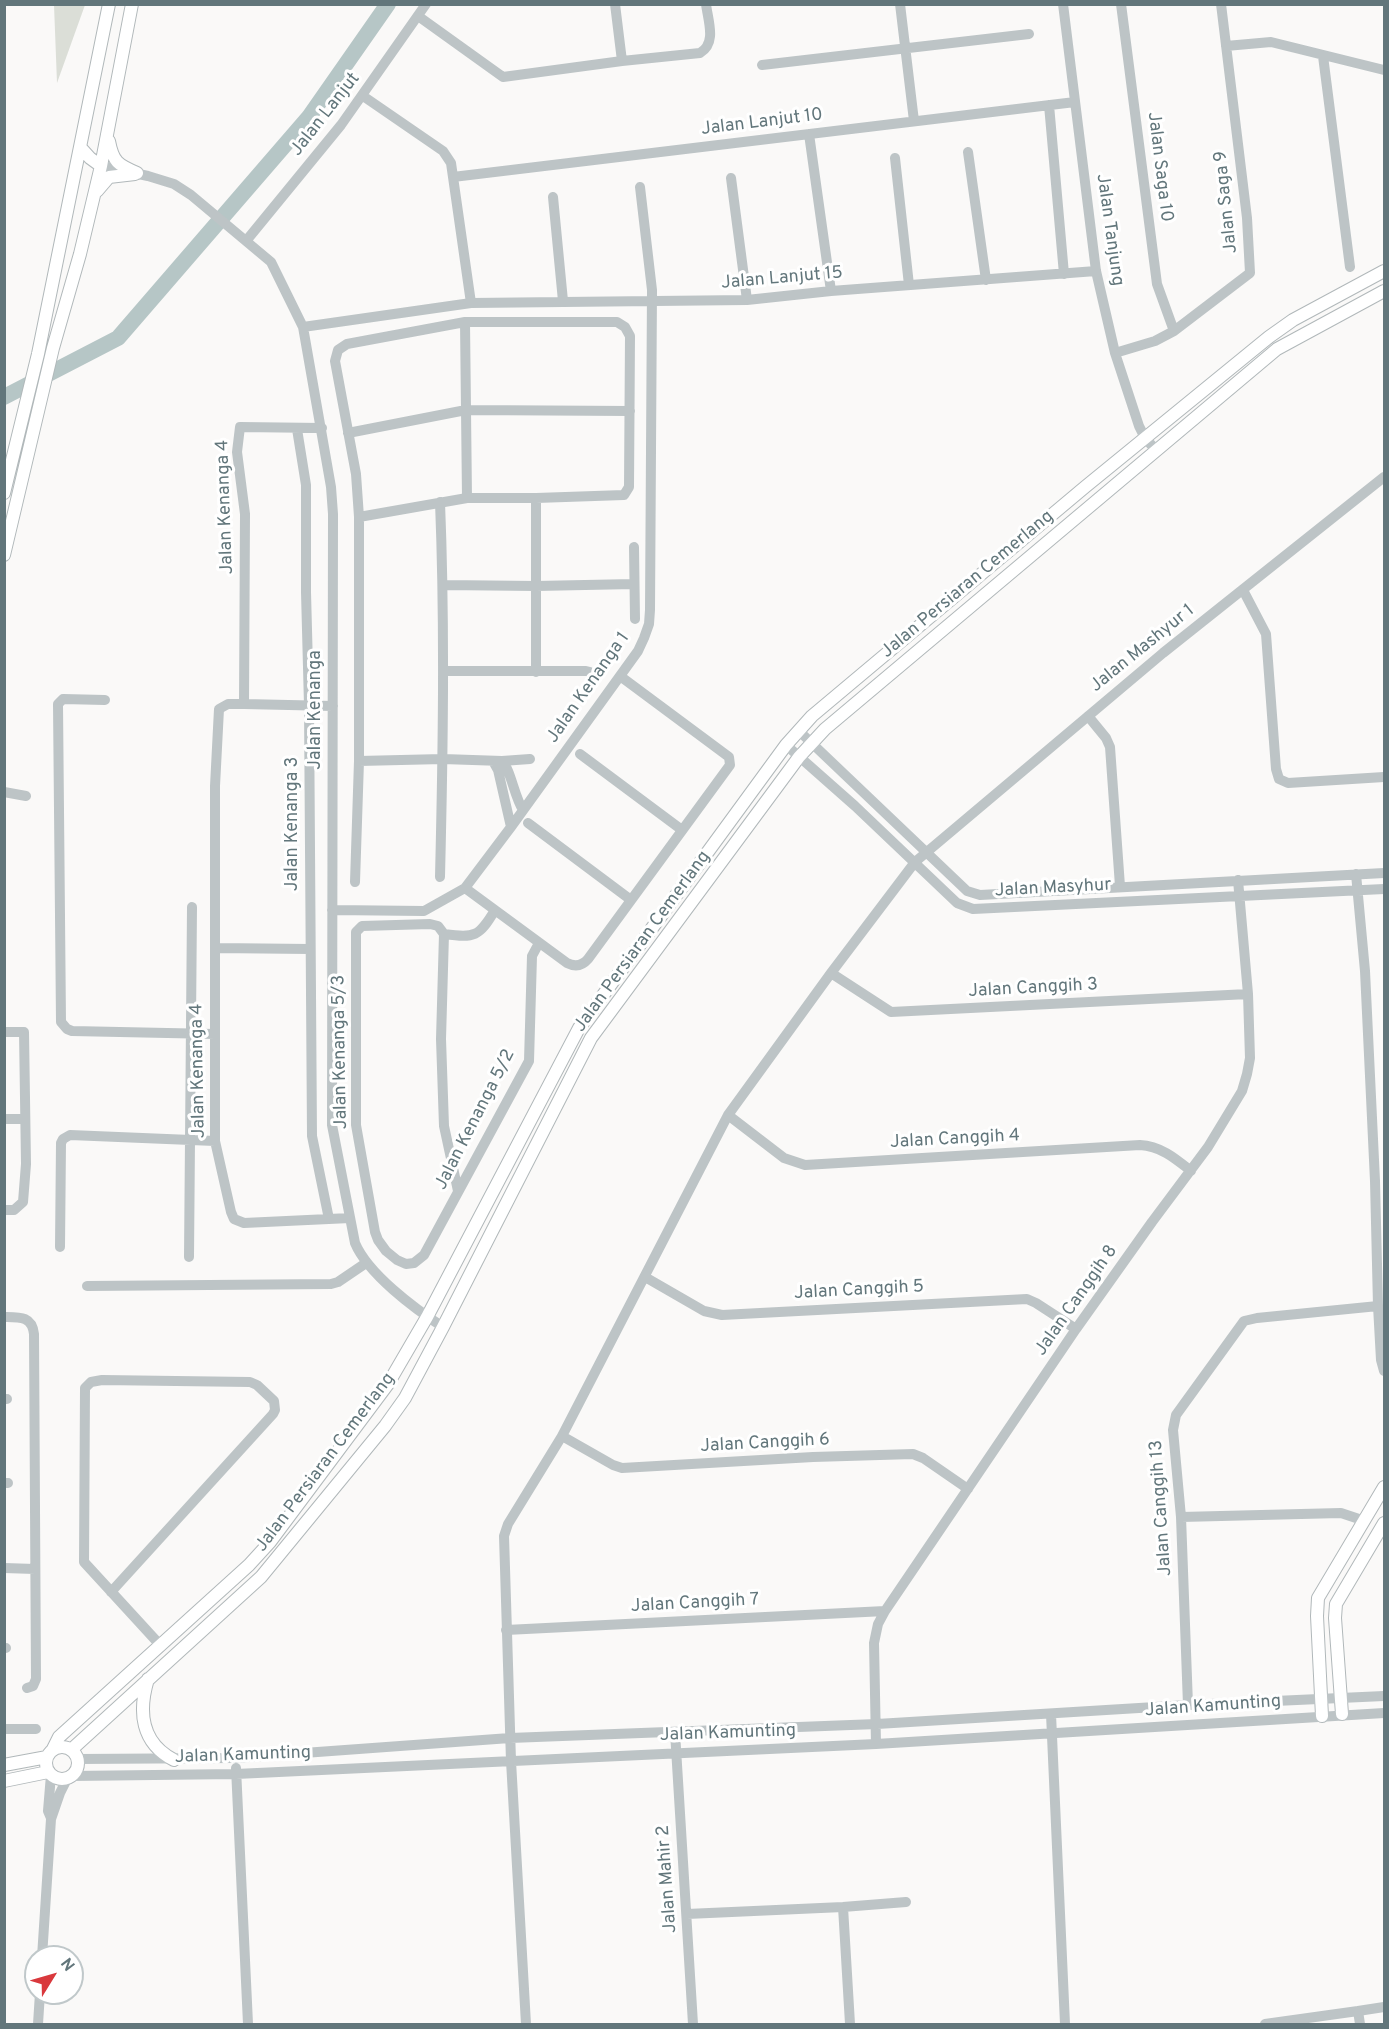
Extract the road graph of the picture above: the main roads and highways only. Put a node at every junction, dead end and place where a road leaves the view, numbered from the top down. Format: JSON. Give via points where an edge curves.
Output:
{"nodes":[{"id":1,"x":110,"y":4,"type":"edge"},
{"id":2,"x":132,"y":4,"type":"edge"},
{"id":3,"x":108,"y":135,"type":"junction"},
{"id":4,"x":80,"y":147,"type":"junction"},
{"id":5,"x":101,"y":166,"type":"junction"},
{"id":6,"x":75,"y":178,"type":"junction"},
{"id":7,"x":94,"y":194,"type":"junction"},
{"id":8,"x":1384,"y":271,"type":"edge"},
{"id":9,"x":1384,"y":291,"type":"edge"},
{"id":10,"x":4,"y":493,"type":"edge"},
{"id":11,"x":4,"y":555,"type":"edge"},
{"id":12,"x":1384,"y":1487,"type":"edge"},
{"id":13,"x":1384,"y":1523,"type":"edge"},
{"id":14,"x":148,"y":1678,"type":"junction"},
{"id":15,"x":1342,"y":1714,"type":"road end"},
{"id":16,"x":1322,"y":1716,"type":"road end"},
{"id":17,"x":50,"y":1753,"type":"junction"},
{"id":18,"x":74,"y":1755,"type":"junction"},
{"id":19,"x":174,"y":1760,"type":"road end"},
{"id":20,"x":4,"y":1765,"type":"edge"},
{"id":21,"x":50,"y":1773,"type":"junction"},
{"id":22,"x":4,"y":1780,"type":"edge"}],
"edges":[{"from":1,"to":4,"type":"main road"},
{"from":2,"to":3,"type":"main road"},
{"from":3,"to":5,"type":"main road"},
{"from":3,"to":7,"type":"main road","via":[[115,161],[137,173],[109,177]]},
{"from":4,"to":5,"type":"main road"},
{"from":4,"to":6,"type":"main road"},
{"from":5,"to":6,"type":"main road","via":[[86,169]]},
{"from":5,"to":7,"type":"main road"},
{"from":6,"to":10,"type":"main road"},
{"from":7,"to":11,"type":"main road"},
{"from":8,"to":17,"type":"main road","name":"Jalan Persiaran Cemerlang","via":[[1285,326],[821,709],[786,745],[579,1028],[427,1317],[368,1414],[249,1565],[61,1736]]},
{"from":9,"to":14,"type":"main road","name":"Jalan Persiaran Cemerlang","via":[[1277,349],[825,729],[799,757],[591,1038],[405,1398],[261,1577]]},
{"from":12,"to":16,"type":"main road","via":[[1318,1598]]},
{"from":13,"to":15,"type":"main road","via":[[1336,1604]]},
{"from":14,"to":18,"type":"main road","name":"Jalan Persiaran Cemerlang"},
{"from":14,"to":19,"type":"main road","via":[[143,1704],[145,1727],[157,1749]]},
{"from":17,"to":18,"type":"main road","via":[[62,1747]]},
{"from":17,"to":20,"type":"main road"},
{"from":17,"to":21,"type":"main road","via":[[46,1767]]},
{"from":18,"to":21,"type":"main road","via":[[77,1768],[70,1778],[57,1779]]},
{"from":21,"to":22,"type":"main road"}]}
